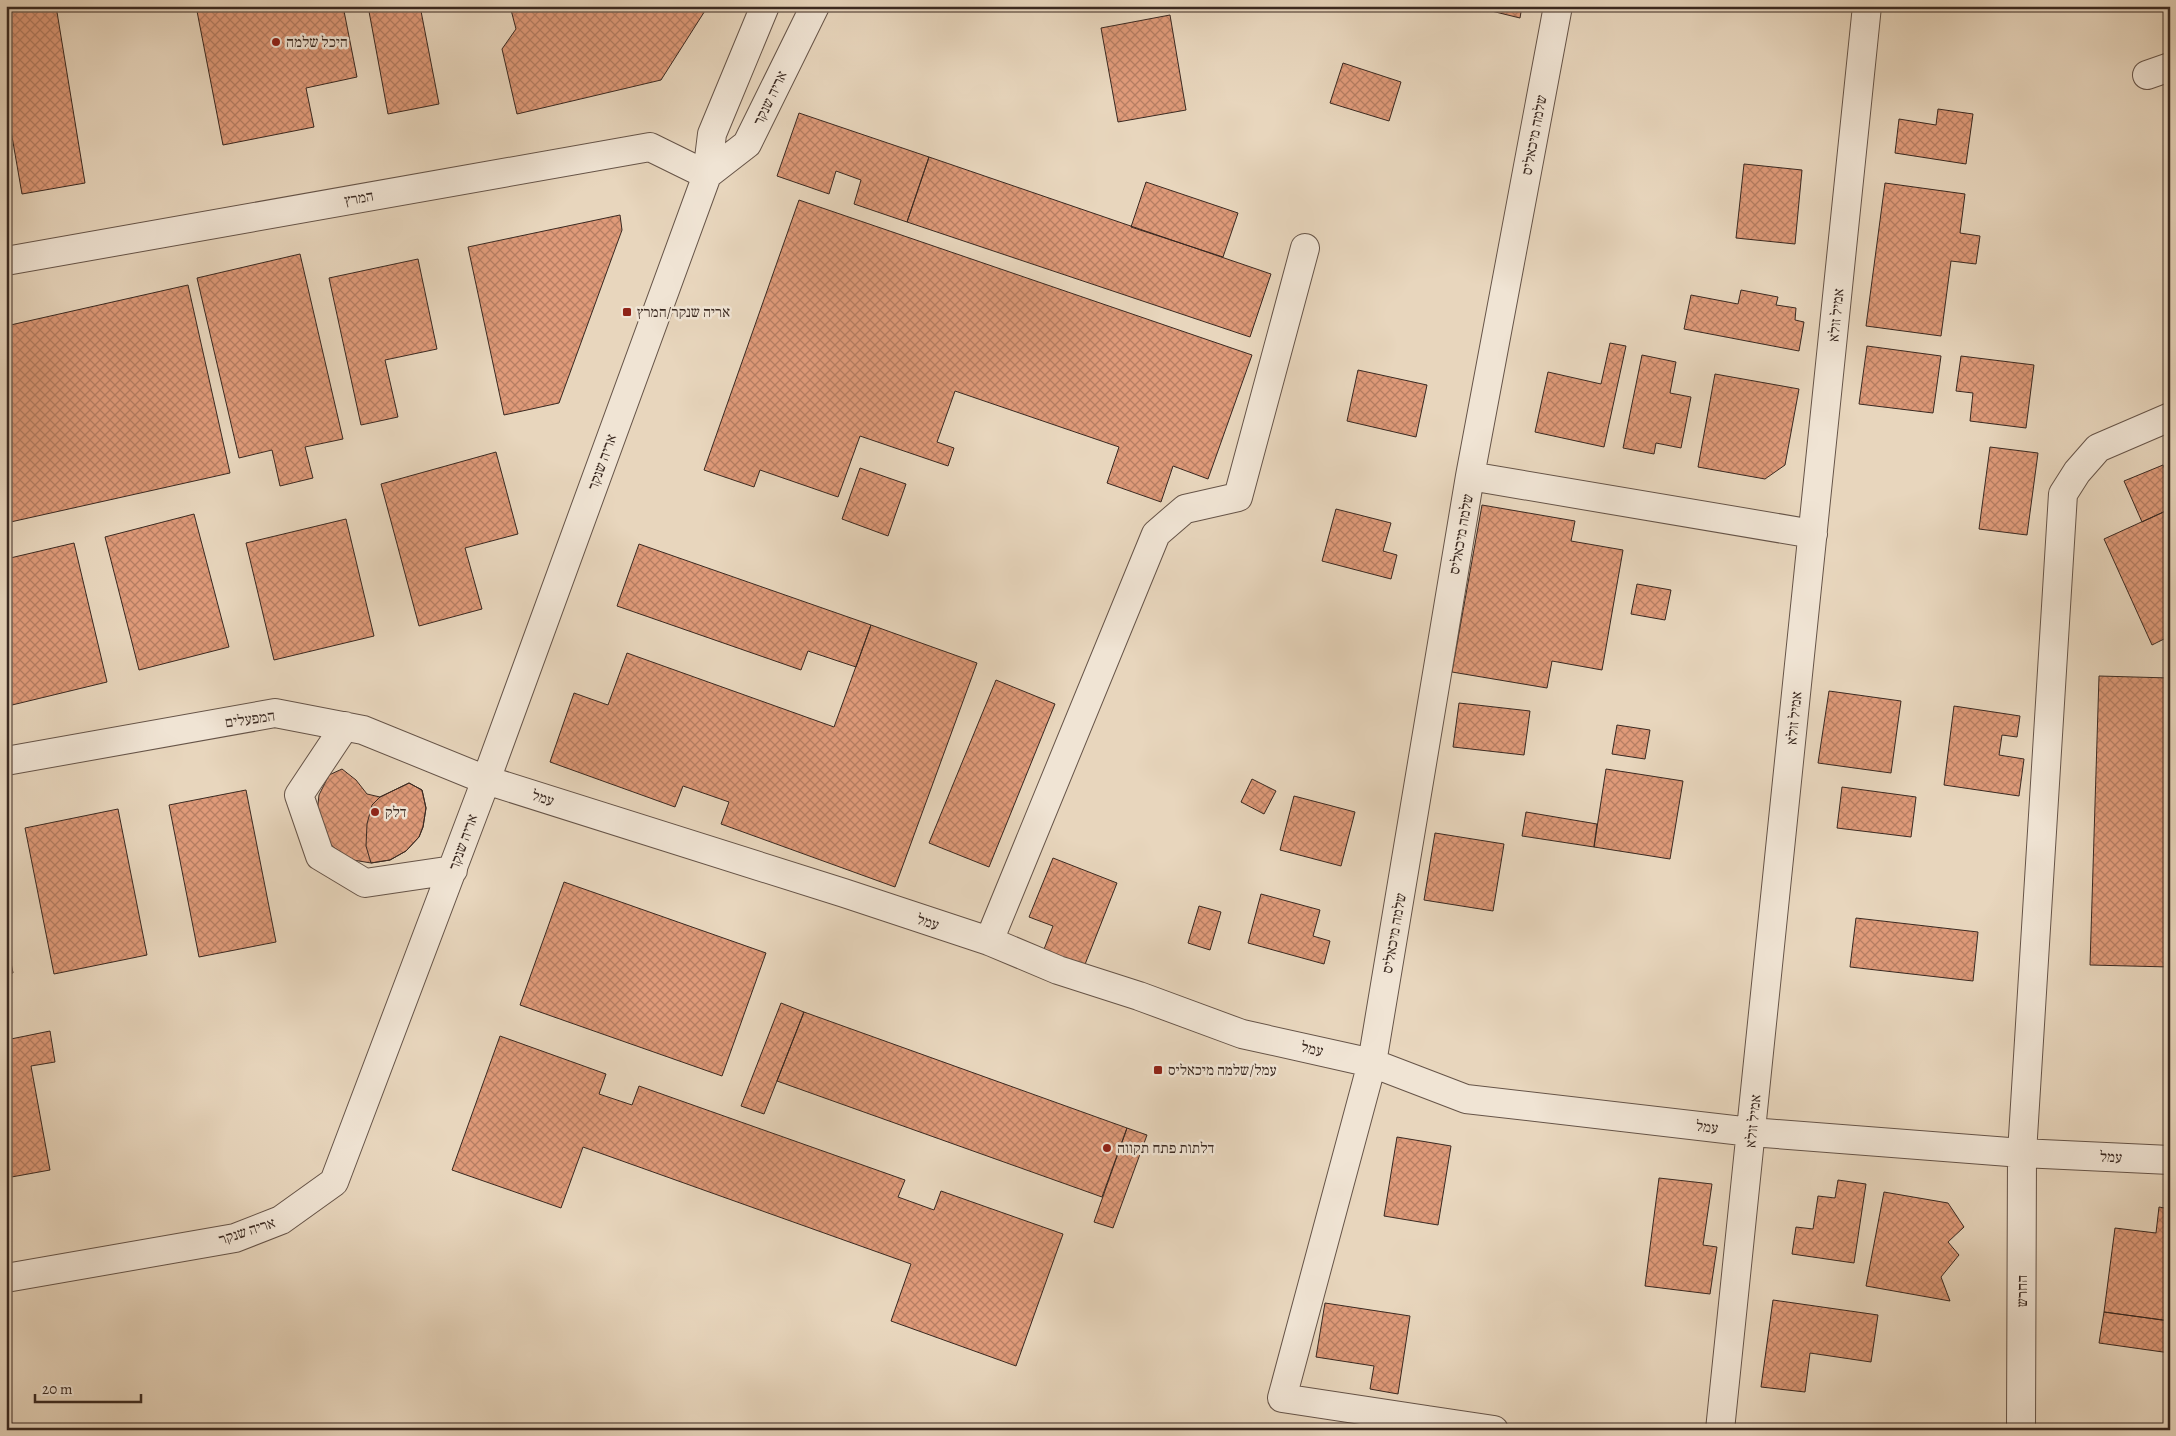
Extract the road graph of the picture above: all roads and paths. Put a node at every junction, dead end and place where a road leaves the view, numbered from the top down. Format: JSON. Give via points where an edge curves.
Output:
{"nodes":[{"id":1,"x":765,"y":6,"type":"edge"},
{"id":2,"x":815,"y":6,"type":"edge"},
{"id":3,"x":1558,"y":6,"type":"edge"},
{"id":4,"x":1867,"y":6,"type":"edge"},
{"id":5,"x":707,"y":175,"type":"junction"},
{"id":6,"x":1305,"y":248,"type":"dead end"},
{"id":7,"x":6,"y":261,"type":"edge"},
{"id":8,"x":2170,"y":417,"type":"edge"},
{"id":9,"x":1470,"y":476,"type":"junction"},
{"id":10,"x":1813,"y":534,"type":"junction"},
{"id":11,"x":345,"y":726,"type":"junction"},
{"id":12,"x":6,"y":761,"type":"edge"},
{"id":13,"x":486,"y":780,"type":"junction"},
{"id":14,"x":453,"y":870,"type":"junction"},
{"id":15,"x":989,"y":941,"type":"junction"},
{"id":16,"x":1372,"y":1063,"type":"junction"},
{"id":17,"x":1752,"y":1132,"type":"junction"},
{"id":18,"x":2022,"y":1153,"type":"junction"},
{"id":19,"x":2170,"y":1160,"type":"edge"},
{"id":20,"x":6,"y":1278,"type":"edge"},
{"id":21,"x":1426,"y":1425,"type":"edge"},
{"id":22,"x":1494,"y":1430,"type":"edge"},
{"id":23,"x":1720,"y":1430,"type":"edge"},
{"id":24,"x":2021,"y":1430,"type":"edge"}],
"edges":[{"from":1,"to":5,"type":"street","name":"אריה שנקר","via":[[712,134]]},
{"from":2,"to":5,"type":"street","name":"אריה שנקר","via":[[747,144]]},
{"from":3,"to":9,"type":"street","name":"שלמה מיכאליס"},
{"from":4,"to":10,"type":"street","name":"אמיל זולא"},
{"from":5,"to":7,"type":"street","name":"המרץ","via":[[650,147]]},
{"from":5,"to":13,"type":"street","name":"אריה שנקר"},
{"from":6,"to":15,"type":"street","via":[[1238,497],[1185,509],[1156,534]]},
{"from":8,"to":18,"type":"street","name":"החרש","via":[[2098,448],[2063,494]]},
{"from":9,"to":10,"type":"street"},
{"from":9,"to":16,"type":"street","name":"שלמה מיכאליס"},
{"from":10,"to":17,"type":"street","name":"אמיל זולא"},
{"from":11,"to":12,"type":"street","name":"המפעלים","via":[[274,713]]},
{"from":11,"to":13,"type":"street","name":"המפעלים","via":[[363,730]]},
{"from":11,"to":14,"type":"street","via":[[299,795],[320,856],[365,883]]},
{"from":13,"to":14,"type":"street","name":"אריה שנקר"},
{"from":13,"to":15,"type":"street","name":"עמל"},
{"from":14,"to":20,"type":"street","name":"אריה שנקר","via":[[334,1182],[281,1220],[235,1238]]},
{"from":15,"to":16,"type":"street","name":"עמל","via":[[1058,970],[1242,1034]]},
{"from":16,"to":17,"type":"street","name":"עמל","via":[[1466,1099]]},
{"from":16,"to":21,"type":"street","name":"שלמה מיכאליס","via":[[1282,1398]]},
{"from":17,"to":18,"type":"street","name":"עמל"},
{"from":17,"to":23,"type":"street","name":"אמיל זולא"},
{"from":18,"to":19,"type":"street","name":"עמל"},
{"from":18,"to":24,"type":"street","name":"החרש"},
{"from":21,"to":22,"type":"street"}]}
